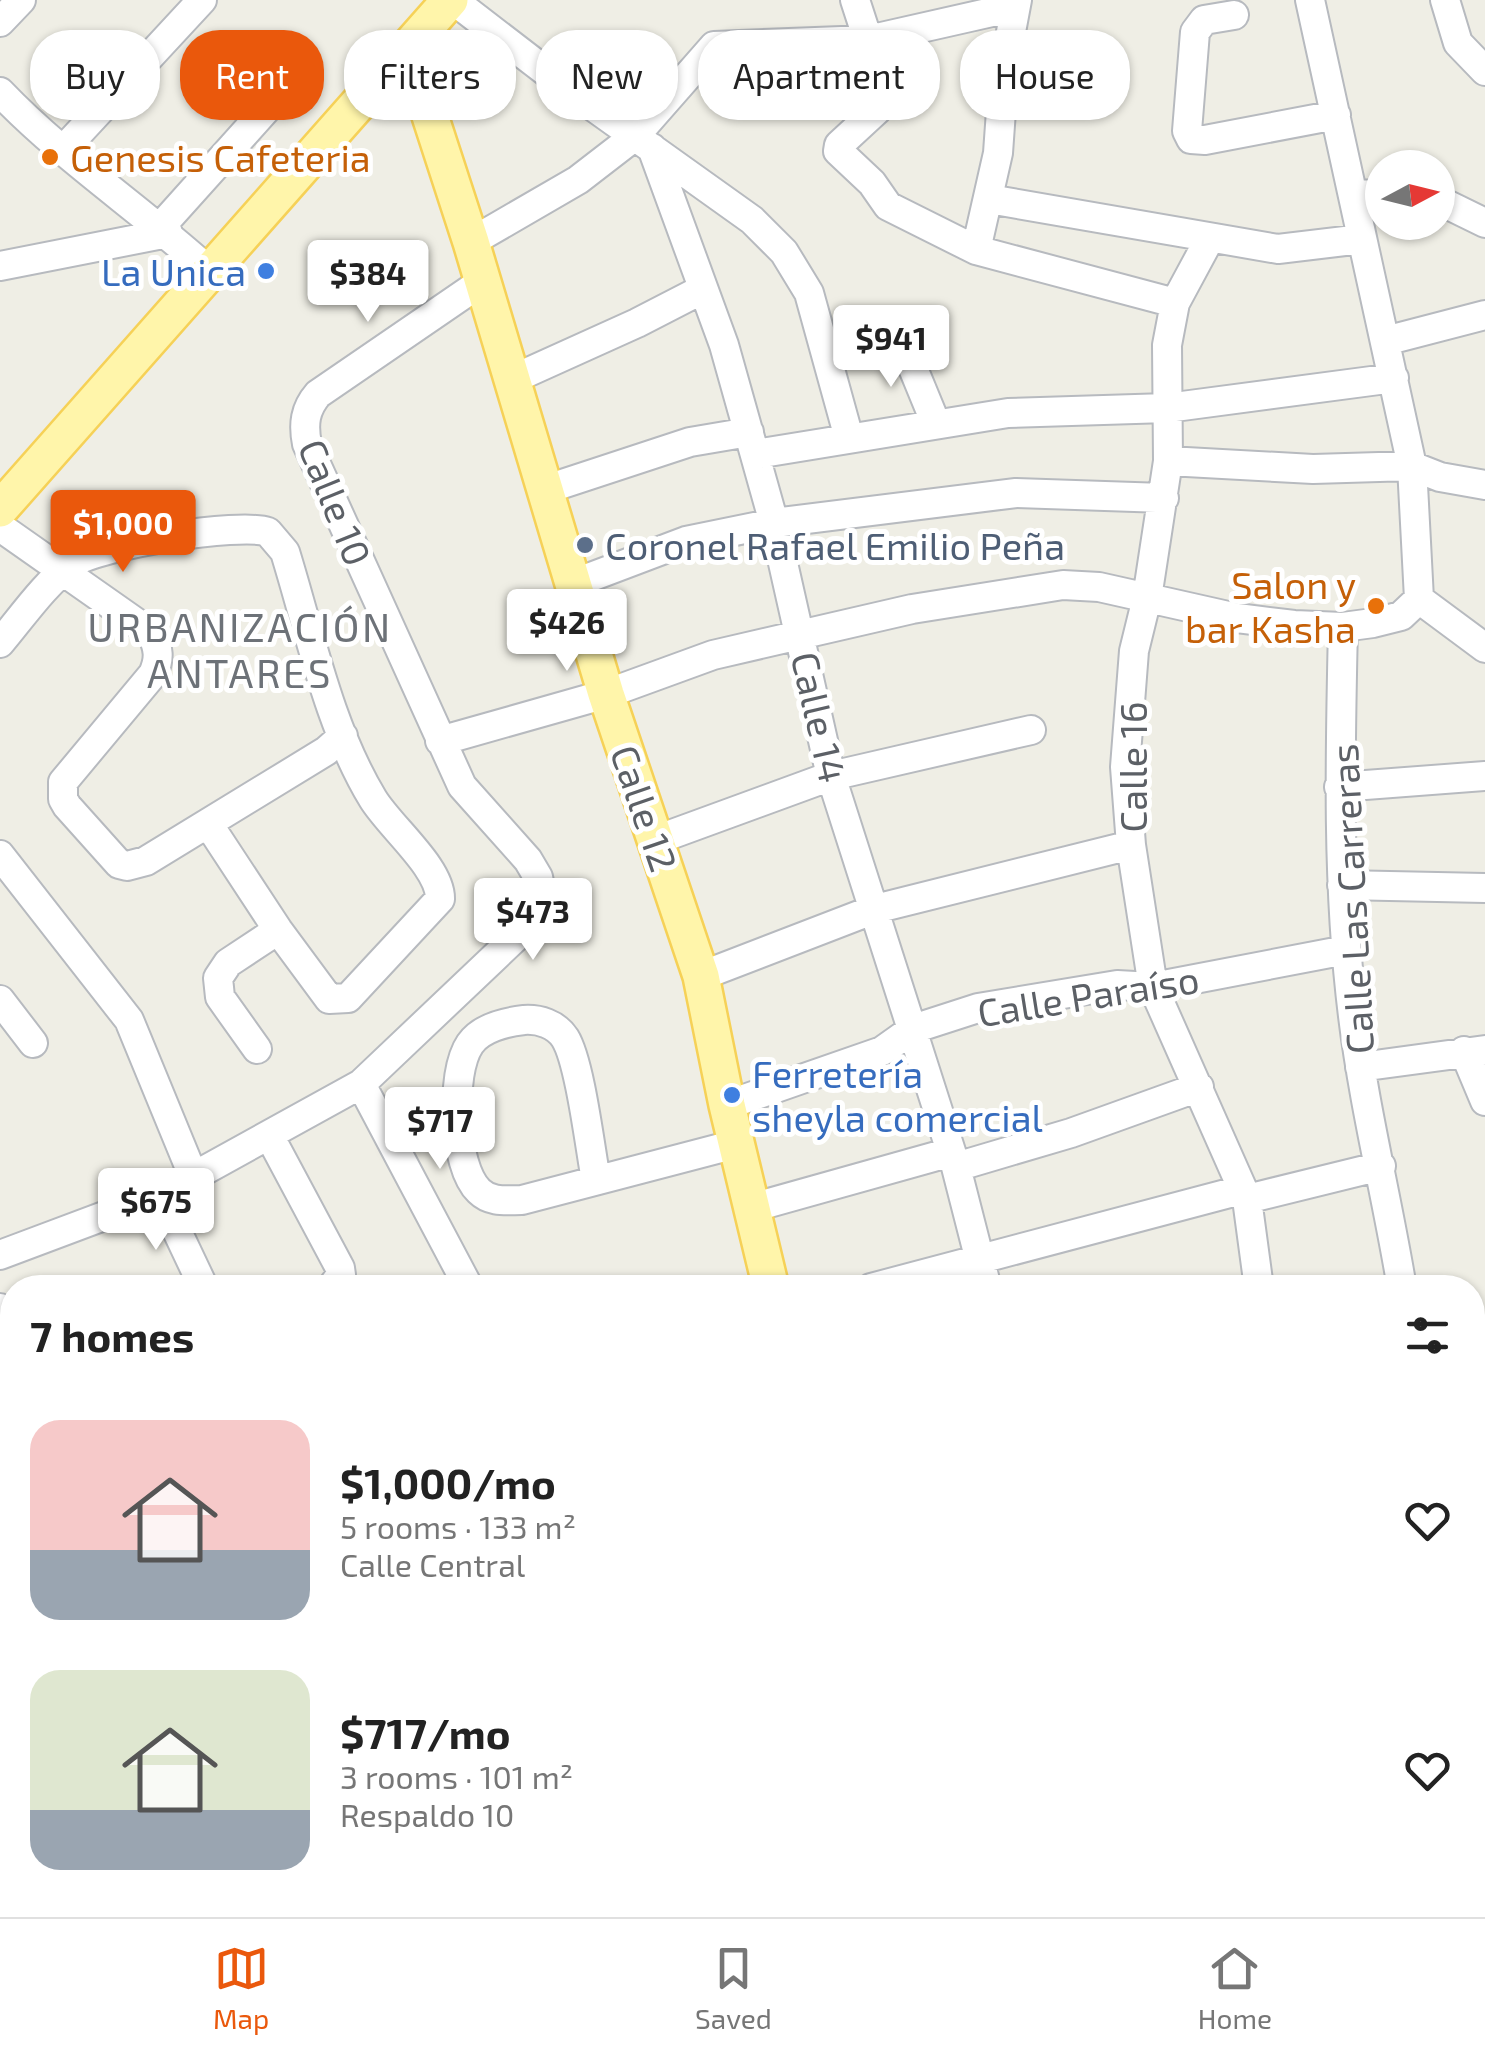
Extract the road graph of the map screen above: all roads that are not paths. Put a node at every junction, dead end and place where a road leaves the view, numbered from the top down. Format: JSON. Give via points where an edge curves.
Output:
{"nodes":[{"id":1,"x":20,"y":0,"type":"edge"},
{"id":2,"x":202,"y":0,"type":"edge"},
{"id":3,"x":452,"y":0,"type":"edge"},
{"id":4,"x":855,"y":0,"type":"edge"},
{"id":5,"x":1310,"y":0,"type":"edge"},
{"id":6,"x":1444,"y":0,"type":"edge"},
{"id":7,"x":1015,"y":4,"type":"edge"},
{"id":8,"x":1234,"y":15,"type":"dead end"},
{"id":9,"x":0,"y":22,"type":"edge"},
{"id":10,"x":424,"y":30,"type":"edge"},
{"id":11,"x":865,"y":30,"type":"edge"},
{"id":12,"x":909,"y":30,"type":"edge"},
{"id":13,"x":698,"y":68,"type":"edge"},
{"id":14,"x":1485,"y":71,"type":"edge"},
{"id":15,"x":0,"y":92,"type":"edge"},
{"id":16,"x":1336,"y":115,"type":"junction"},
{"id":17,"x":12,"y":120,"type":"edge"},
{"id":18,"x":256,"y":120,"type":"edge"},
{"id":19,"x":344,"y":120,"type":"edge"},
{"id":20,"x":432,"y":120,"type":"edge"},
{"id":21,"x":867,"y":120,"type":"edge"},
{"id":22,"x":643,"y":142,"type":"junction"},
{"id":23,"x":64,"y":149,"type":"junction"},
{"id":24,"x":1352,"y":194,"type":"junction"},
{"id":25,"x":1365,"y":194,"type":"edge"},
{"id":26,"x":989,"y":198,"type":"junction"},
{"id":27,"x":1455,"y":208,"type":"edge"},
{"id":28,"x":1485,"y":223,"type":"edge"},
{"id":29,"x":168,"y":233,"type":"junction"},
{"id":30,"x":1210,"y":238,"type":"junction"},
{"id":31,"x":1362,"y":239,"type":"junction"},
{"id":32,"x":472,"y":242,"type":"junction"},
{"id":33,"x":976,"y":250,"type":"junction"},
{"id":34,"x":0,"y":266,"type":"edge"},
{"id":35,"x":210,"y":272,"type":"junction"},
{"id":36,"x":483,"y":281,"type":"junction"},
{"id":37,"x":703,"y":289,"type":"junction"},
{"id":38,"x":1175,"y":303,"type":"junction"},
{"id":39,"x":1485,"y":314,"type":"edge"},
{"id":40,"x":899,"y":334,"type":"dead end"},
{"id":41,"x":1386,"y":341,"type":"junction"},
{"id":42,"x":1394,"y":378,"type":"junction"},
{"id":43,"x":513,"y":379,"type":"junction"},
{"id":44,"x":1167,"y":408,"type":"junction"},
{"id":45,"x":936,"y":424,"type":"junction"},
{"id":46,"x":850,"y":438,"type":"junction"},
{"id":47,"x":752,"y":443,"type":"junction"},
{"id":48,"x":1168,"y":461,"type":"junction"},
{"id":49,"x":1412,"y":466,"type":"junction"},
{"id":50,"x":1485,"y":485,"type":"edge"},
{"id":51,"x":547,"y":489,"type":"junction"},
{"id":52,"x":1164,"y":498,"type":"junction"},
{"id":53,"x":0,"y":509,"type":"edge"},
{"id":54,"x":774,"y":523,"type":"junction"},
{"id":55,"x":0,"y":527,"type":"edge"},
{"id":56,"x":63,"y":570,"type":"junction"},
{"id":57,"x":575,"y":584,"type":"junction"},
{"id":58,"x":1147,"y":598,"type":"junction"},
{"id":59,"x":1419,"y":599,"type":"junction"},
{"id":60,"x":1343,"y":626,"type":"junction"},
{"id":61,"x":801,"y":635,"type":"junction"},
{"id":62,"x":0,"y":643,"type":"edge"},
{"id":63,"x":1485,"y":648,"type":"edge"},
{"id":64,"x":606,"y":694,"type":"junction"},
{"id":65,"x":1030,"y":730,"type":"dead end"},
{"id":66,"x":342,"y":736,"type":"junction"},
{"id":67,"x":440,"y":741,"type":"junction"},
{"id":68,"x":832,"y":776,"type":"junction"},
{"id":69,"x":1485,"y":776,"type":"edge"},
{"id":70,"x":1339,"y":787,"type":"junction"},
{"id":71,"x":209,"y":825,"type":"junction"},
{"id":72,"x":656,"y":840,"type":"junction"},
{"id":73,"x":1132,"y":844,"type":"junction"},
{"id":74,"x":0,"y":856,"type":"edge"},
{"id":75,"x":1342,"y":886,"type":"junction"},
{"id":76,"x":1485,"y":888,"type":"edge"},
{"id":77,"x":875,"y":909,"type":"junction"},
{"id":78,"x":278,"y":930,"type":"junction"},
{"id":79,"x":1346,"y":950,"type":"junction"},
{"id":80,"x":701,"y":976,"type":"junction"},
{"id":81,"x":1153,"y":988,"type":"junction"},
{"id":82,"x":0,"y":1000,"type":"edge"},
{"id":83,"x":913,"y":1029,"type":"junction"},
{"id":84,"x":32,"y":1043,"type":"dead end"},
{"id":85,"x":257,"y":1049,"type":"dead end"},
{"id":86,"x":1474,"y":1051,"type":"edge"},
{"id":87,"x":1360,"y":1067,"type":"junction"},
{"id":88,"x":361,"y":1084,"type":"junction"},
{"id":89,"x":1198,"y":1087,"type":"junction"},
{"id":90,"x":1485,"y":1102,"type":"edge"},
{"id":91,"x":727,"y":1105,"type":"junction"},
{"id":92,"x":269,"y":1135,"type":"junction"},
{"id":93,"x":736,"y":1144,"type":"junction"},
{"id":94,"x":953,"y":1160,"type":"junction"},
{"id":95,"x":1381,"y":1166,"type":"junction"},
{"id":96,"x":194,"y":1178,"type":"junction"},
{"id":97,"x":596,"y":1180,"type":"junction"},
{"id":98,"x":160,"y":1194,"type":"junction"},
{"id":99,"x":1244,"y":1194,"type":"junction"},
{"id":100,"x":751,"y":1208,"type":"junction"},
{"id":101,"x":0,"y":1255,"type":"edge"},
{"id":102,"x":983,"y":1274,"type":"edge"},
{"id":103,"x":198,"y":1275,"type":"edge"},
{"id":104,"x":341,"y":1275,"type":"edge"},
{"id":105,"x":462,"y":1275,"type":"edge"},
{"id":106,"x":769,"y":1275,"type":"edge"},
{"id":107,"x":1257,"y":1275,"type":"edge"},
{"id":108,"x":1400,"y":1275,"type":"edge"}],
"edges":[{"from":1,"to":9,"type":"street"},
{"from":2,"to":23,"type":"street"},
{"from":3,"to":10,"type":"main road"},
{"from":3,"to":22,"type":"street"},
{"from":4,"to":11,"type":"street"},
{"from":5,"to":16,"type":"street"},
{"from":6,"to":14,"type":"street","via":[[1458,43]]},
{"from":7,"to":12,"type":"street"},
{"from":7,"to":26,"type":"street"},
{"from":8,"to":16,"type":"street","via":[[1204,20],[1195,32],[1187,130],[1192,139]]},
{"from":13,"to":22,"type":"street"},
{"from":15,"to":17,"type":"street"},
{"from":16,"to":24,"type":"street"},
{"from":17,"to":23,"type":"street"},
{"from":18,"to":29,"type":"street","via":[[164,223]]},
{"from":19,"to":35,"type":"main road"},
{"from":20,"to":32,"type":"main road","name":"Calle 12"},
{"from":21,"to":33,"type":"street","via":[[838,151],[888,206]]},
{"from":22,"to":32,"type":"street"},
{"from":22,"to":37,"type":"street","name":"Calle 14"},
{"from":22,"to":46,"type":"street","via":[[752,220],[798,272]]},
{"from":23,"to":29,"type":"street"},
{"from":24,"to":25,"type":"street"},
{"from":24,"to":31,"type":"street"},
{"from":26,"to":30,"type":"street"},
{"from":26,"to":33,"type":"street"},
{"from":27,"to":28,"type":"street"},
{"from":29,"to":34,"type":"street"},
{"from":29,"to":35,"type":"street"},
{"from":30,"to":31,"type":"street","via":[[1278,249]]},
{"from":30,"to":38,"type":"street","name":"Calle 16"},
{"from":31,"to":41,"type":"street"},
{"from":32,"to":36,"type":"main road","name":"Calle 12"},
{"from":33,"to":38,"type":"street"},
{"from":35,"to":53,"type":"main road"},
{"from":36,"to":43,"type":"main road","name":"Calle 12"},
{"from":36,"to":67,"type":"street","name":"Calle 10","via":[[318,394],[304,428]]},
{"from":37,"to":43,"type":"street"},
{"from":37,"to":47,"type":"street","name":"Calle 14"},
{"from":38,"to":44,"type":"street","name":"Calle 16"},
{"from":39,"to":41,"type":"street"},
{"from":40,"to":45,"type":"street"},
{"from":41,"to":42,"type":"street"},
{"from":42,"to":44,"type":"street"},
{"from":42,"to":49,"type":"street"},
{"from":43,"to":51,"type":"main road","name":"Calle 12"},
{"from":44,"to":45,"type":"street","via":[[1008,413]]},
{"from":44,"to":48,"type":"street","name":"Calle 16"},
{"from":45,"to":46,"type":"street"},
{"from":46,"to":47,"type":"street"},
{"from":47,"to":51,"type":"street","via":[[690,442]]},
{"from":47,"to":54,"type":"street","name":"Calle 14"},
{"from":48,"to":49,"type":"street","via":[[1313,470]]},
{"from":48,"to":52,"type":"street","name":"Calle 16"},
{"from":49,"to":50,"type":"street"},
{"from":49,"to":59,"type":"street"},
{"from":51,"to":57,"type":"main road","name":"Calle 12"},
{"from":52,"to":54,"type":"street","via":[[1016,494]]},
{"from":52,"to":58,"type":"street","name":"Calle 16"},
{"from":54,"to":57,"type":"street","via":[[686,541]]},
{"from":54,"to":61,"type":"street","name":"Calle 14"},
{"from":55,"to":56,"type":"street"},
{"from":56,"to":62,"type":"street"},
{"from":56,"to":66,"type":"street","via":[[107,548],[241,528],[268,532],[285,552]]},
{"from":56,"to":71,"type":"street","via":[[151,634],[158,654],[152,674],[66,777],[68,806],[111,859],[127,866]]},
{"from":57,"to":64,"type":"main road","name":"Calle 12"},
{"from":58,"to":60,"type":"street","via":[[1294,626]]},
{"from":58,"to":61,"type":"street","via":[[1063,586],[912,609]]},
{"from":58,"to":73,"type":"street","name":"Calle 16","via":[[1127,724]]},
{"from":59,"to":60,"type":"street","via":[[1401,616]]},
{"from":59,"to":63,"type":"street"},
{"from":60,"to":70,"type":"street","name":"Calle Las Carreras"},
{"from":61,"to":64,"type":"street","via":[[713,655]]},
{"from":61,"to":68,"type":"street","name":"Calle 14"},
{"from":64,"to":67,"type":"street"},
{"from":64,"to":72,"type":"main road","name":"Calle 12"},
{"from":65,"to":68,"type":"street"},
{"from":66,"to":71,"type":"street"},
{"from":66,"to":78,"type":"street","via":[[382,815],[432,873],[440,890],[435,908],[355,992],[338,1001],[320,990]]},
{"from":67,"to":88,"type":"street","name":"Calle 10","via":[[462,786],[538,877],[538,916]]},
{"from":68,"to":72,"type":"street"},
{"from":68,"to":77,"type":"street","name":"Calle 14"},
{"from":69,"to":70,"type":"street"},
{"from":70,"to":75,"type":"street","name":"Calle Las Carreras"},
{"from":71,"to":78,"type":"street"},
{"from":72,"to":80,"type":"main road","name":"Calle 12"},
{"from":73,"to":77,"type":"street"},
{"from":73,"to":81,"type":"street","name":"Calle 16"},
{"from":74,"to":96,"type":"street","via":[[129,1020]]},
{"from":75,"to":76,"type":"street"},
{"from":75,"to":79,"type":"street","name":"Calle Las Carreras"},
{"from":77,"to":80,"type":"street"},
{"from":77,"to":83,"type":"street","name":"Calle 14"},
{"from":78,"to":85,"type":"street","via":[[228,963],[218,978],[220,997]]},
{"from":79,"to":81,"type":"street","name":"Calle Paraíso"},
{"from":79,"to":87,"type":"street","name":"Calle Las Carreras"},
{"from":80,"to":91,"type":"main road","name":"Calle 12"},
{"from":81,"to":83,"type":"street","name":"Calle Paraíso","via":[[1076,990],[978,1008]]},
{"from":81,"to":89,"type":"street","name":"Calle 16"},
{"from":82,"to":84,"type":"street"},
{"from":83,"to":91,"type":"street","name":"Calle Paraíso","via":[[882,1052]]},
{"from":83,"to":94,"type":"street","name":"Calle 14"},
{"from":86,"to":87,"type":"street"},
{"from":86,"to":90,"type":"street"},
{"from":87,"to":95,"type":"street","name":"Calle Las Carreras"},
{"from":88,"to":92,"type":"street","name":"Calle 10"},
{"from":88,"to":105,"type":"street"},
{"from":89,"to":94,"type":"street","via":[[1071,1133]]},
{"from":89,"to":99,"type":"street","name":"Calle 16"},
{"from":91,"to":93,"type":"main road","name":"Calle 12"},
{"from":92,"to":96,"type":"street","name":"Calle 10"},
{"from":92,"to":104,"type":"street"},
{"from":93,"to":97,"type":"street"},
{"from":93,"to":100,"type":"main road","name":"Calle 12"},
{"from":94,"to":100,"type":"street"},
{"from":94,"to":102,"type":"street","name":"Calle 14"},
{"from":95,"to":99,"type":"street"},
{"from":95,"to":108,"type":"street","name":"Calle Las Carreras"},
{"from":96,"to":98,"type":"street","name":"Calle 10"},
{"from":97,"to":97,"type":"street","via":[[522,1200],[494,1200],[477,1190],[460,1151],[457,1076],[470,1042],[500,1023],[530,1019],[551,1024],[564,1038]]},
{"from":98,"to":101,"type":"street","name":"Calle 10"},
{"from":98,"to":103,"type":"street"},
{"from":99,"to":102,"type":"street"},
{"from":99,"to":107,"type":"street","name":"Calle 16"},
{"from":100,"to":106,"type":"main road","name":"Calle 12"}]}
